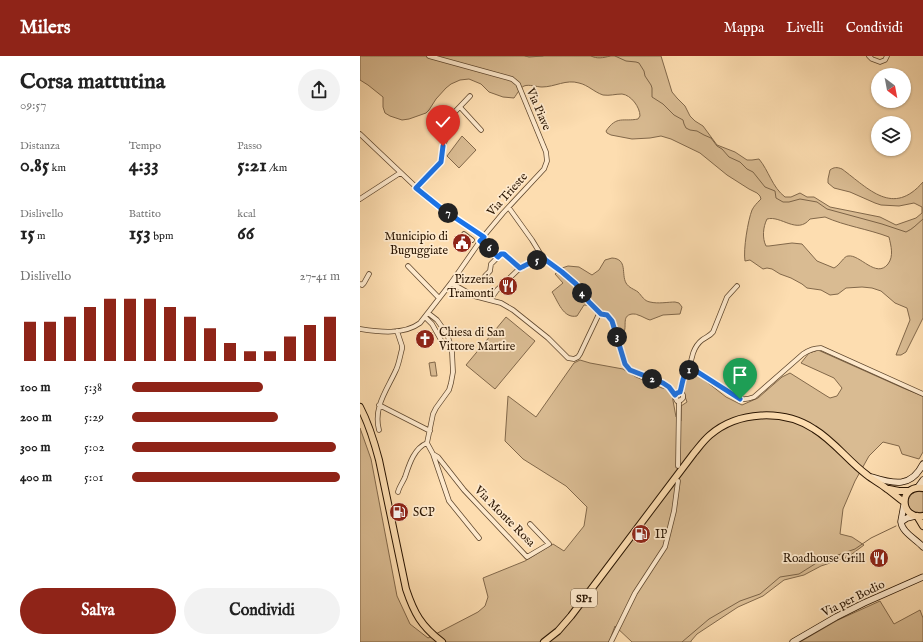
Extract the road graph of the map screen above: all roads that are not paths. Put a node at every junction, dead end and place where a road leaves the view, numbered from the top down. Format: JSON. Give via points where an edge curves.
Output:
{"nodes":[{"id":1,"x":429,"y":56,"type":"edge"},
{"id":2,"x":869,"y":56,"type":"edge"},
{"id":3,"x":887,"y":56,"type":"edge"},
{"id":4,"x":470,"y":96,"type":"dead end"},
{"id":5,"x":460,"y":107,"type":"junction"},
{"id":6,"x":481,"y":130,"type":"dead end"},
{"id":7,"x":360,"y":134,"type":"edge"},
{"id":8,"x":547,"y":161,"type":"joint"},
{"id":9,"x":400,"y":173,"type":"junction"},
{"id":10,"x":416,"y":188,"type":"junction"},
{"id":11,"x":360,"y":199,"type":"edge"},
{"id":12,"x":509,"y":208,"type":"junction"},
{"id":13,"x":473,"y":230,"type":"junction"},
{"id":14,"x":464,"y":234,"type":"dead end"},
{"id":15,"x":484,"y":237,"type":"junction"},
{"id":16,"x":480,"y":241,"type":"junction"},
{"id":17,"x":498,"y":257,"type":"junction"},
{"id":18,"x":543,"y":258,"type":"junction"},
{"id":19,"x":408,"y":266,"type":"dead end"},
{"id":20,"x":520,"y":268,"type":"junction"},
{"id":21,"x":369,"y":274,"type":"dead end"},
{"id":22,"x":485,"y":276,"type":"dead end"},
{"id":23,"x":451,"y":283,"type":"junction"},
{"id":24,"x":360,"y":284,"type":"edge"},
{"id":25,"x":737,"y":286,"type":"dead end"},
{"id":26,"x":439,"y":298,"type":"junction"},
{"id":27,"x":490,"y":300,"type":"junction"},
{"id":28,"x":601,"y":314,"type":"junction"},
{"id":29,"x":426,"y":315,"type":"junction"},
{"id":30,"x":360,"y":329,"type":"edge"},
{"id":31,"x":397,"y":331,"type":"junction"},
{"id":32,"x":441,"y":340,"type":"dead end"},
{"id":33,"x":691,"y":369,"type":"junction"},
{"id":34,"x":680,"y":392,"type":"junction"},
{"id":35,"x":923,"y":394,"type":"edge"},
{"id":36,"x":675,"y":395,"type":"junction"},
{"id":37,"x":679,"y":401,"type":"junction"},
{"id":38,"x":379,"y":405,"type":"junction"},
{"id":39,"x":360,"y":407,"type":"edge"},
{"id":40,"x":379,"y":430,"type":"dead end"},
{"id":41,"x":430,"y":431,"type":"junction"},
{"id":42,"x":427,"y":443,"type":"junction"},
{"id":43,"x":433,"y":454,"type":"junction"},
{"id":44,"x":923,"y":464,"type":"edge"},
{"id":45,"x":678,"y":466,"type":"dead end"},
{"id":46,"x":866,"y":475,"type":"junction"},
{"id":47,"x":923,"y":480,"type":"edge"},
{"id":48,"x":678,"y":481,"type":"dead end"},
{"id":49,"x":920,"y":488,"type":"edge"},
{"id":50,"x":887,"y":489,"type":"junction"},
{"id":51,"x":909,"y":491,"type":"junction"},
{"id":52,"x":398,"y":492,"type":"dead end"},
{"id":53,"x":904,"y":503,"type":"junction"},
{"id":54,"x":918,"y":516,"type":"edge"},
{"id":55,"x":901,"y":522,"type":"junction"},
{"id":56,"x":530,"y":524,"type":"dead end"},
{"id":57,"x":923,"y":526,"type":"edge"},
{"id":58,"x":479,"y":538,"type":"dead end"},
{"id":59,"x":923,"y":548,"type":"edge"},
{"id":60,"x":923,"y":577,"type":"edge"},
{"id":61,"x":442,"y":642,"type":"edge"},
{"id":62,"x":544,"y":642,"type":"edge"},
{"id":63,"x":611,"y":642,"type":"edge"},
{"id":64,"x":793,"y":642,"type":"edge"}],
"edges":[{"from":1,"to":8,"type":"street","name":"Via Piave","via":[[512,79],[518,84],[546,152]]},
{"from":2,"to":3,"type":"street","via":[[872,60],[880,62]]},
{"from":4,"to":5,"type":"street"},
{"from":5,"to":6,"type":"street"},
{"from":5,"to":10,"type":"street","via":[[450,117],[454,126],[443,146],[441,162]]},
{"from":7,"to":9,"type":"street"},
{"from":8,"to":12,"type":"street","name":"Via Trieste","via":[[544,168]]},
{"from":9,"to":10,"type":"street"},
{"from":9,"to":11,"type":"street"},
{"from":10,"to":13,"type":"street"},
{"from":12,"to":15,"type":"street","name":"Via Trieste"},
{"from":12,"to":18,"type":"street"},
{"from":13,"to":14,"type":"street","via":[[470,238]]},
{"from":13,"to":15,"type":"street"},
{"from":15,"to":16,"type":"street","name":"Via Trieste"},
{"from":16,"to":17,"type":"street"},
{"from":16,"to":23,"type":"street","name":"Via Trieste"},
{"from":17,"to":20,"type":"street","via":[[504,254]]},
{"from":17,"to":22,"type":"street"},
{"from":18,"to":20,"type":"street"},
{"from":18,"to":28,"type":"street","via":[[576,284]]},
{"from":19,"to":26,"type":"street"},
{"from":20,"to":27,"type":"street"},
{"from":21,"to":24,"type":"street","via":[[364,283]]},
{"from":23,"to":26,"type":"street","name":"Via Trieste"},
{"from":23,"to":27,"type":"street","via":[[474,296]]},
{"from":25,"to":33,"type":"street","via":[[727,297],[713,332],[695,349]]},
{"from":26,"to":29,"type":"street","name":"Via Trieste"},
{"from":27,"to":28,"type":"street","via":[[513,310],[568,358],[574,359],[580,354]]},
{"from":28,"to":36,"type":"street","via":[[607,315],[612,321],[625,364],[630,370],[663,383]]},
{"from":29,"to":31,"type":"street","name":"Via Trieste","via":[[414,327]]},
{"from":29,"to":32,"type":"street"},
{"from":29,"to":41,"type":"street","via":[[437,320],[447,334],[452,352],[453,372],[449,390],[433,414]]},
{"from":30,"to":31,"type":"street","name":"Via Trieste"},
{"from":31,"to":38,"type":"street","via":[[402,349],[396,369]]},
{"from":33,"to":34,"type":"street","via":[[686,372]]},
{"from":33,"to":35,"type":"street","via":[[734,396],[745,400],[754,397],[803,354],[821,348]]},
{"from":34,"to":36,"type":"street"},
{"from":34,"to":37,"type":"street","via":[[683,397]]},
{"from":36,"to":37,"type":"street"},
{"from":37,"to":45,"type":"street"},
{"from":38,"to":40,"type":"street"},
{"from":38,"to":41,"type":"street"},
{"from":39,"to":61,"type":"main road","via":[[378,454],[412,606],[420,621]]},
{"from":41,"to":42,"type":"street"},
{"from":42,"to":43,"type":"street","name":"Via Monte Rosa"},
{"from":42,"to":52,"type":"street","via":[[412,457]]},
{"from":43,"to":56,"type":"street","name":"Via Monte Rosa","via":[[527,557],[549,544]]},
{"from":43,"to":58,"type":"street","name":"Via Monte Rosa","via":[[449,501]]},
{"from":44,"to":46,"type":"street","via":[[915,476],[905,482],[885,482]]},
{"from":46,"to":50,"type":"main road","number":"SP1"},
{"from":46,"to":62,"type":"main road","number":"SP1","via":[[813,428],[795,420],[776,416],[755,416],[731,422],[710,435],[694,453],[571,616]]},
{"from":47,"to":49,"type":"street"},
{"from":48,"to":63,"type":"street","via":[[665,547],[634,593]]},
{"from":49,"to":51,"type":"main road","number":"SP1"},
{"from":50,"to":51,"type":"main road","number":"SP1"},
{"from":50,"to":53,"type":"main road","number":"SP1"},
{"from":51,"to":53,"type":"main road"},
{"from":53,"to":54,"type":"main road","number":"SP1","via":[[908,512]]},
{"from":53,"to":55,"type":"street"},
{"from":54,"to":55,"type":"street"},
{"from":54,"to":57,"type":"main road","number":"SP1"},
{"from":55,"to":59,"type":"street","via":[[904,530]]},
{"from":60,"to":64,"type":"street","name":"Via per Bodio","via":[[836,617]]}]}
